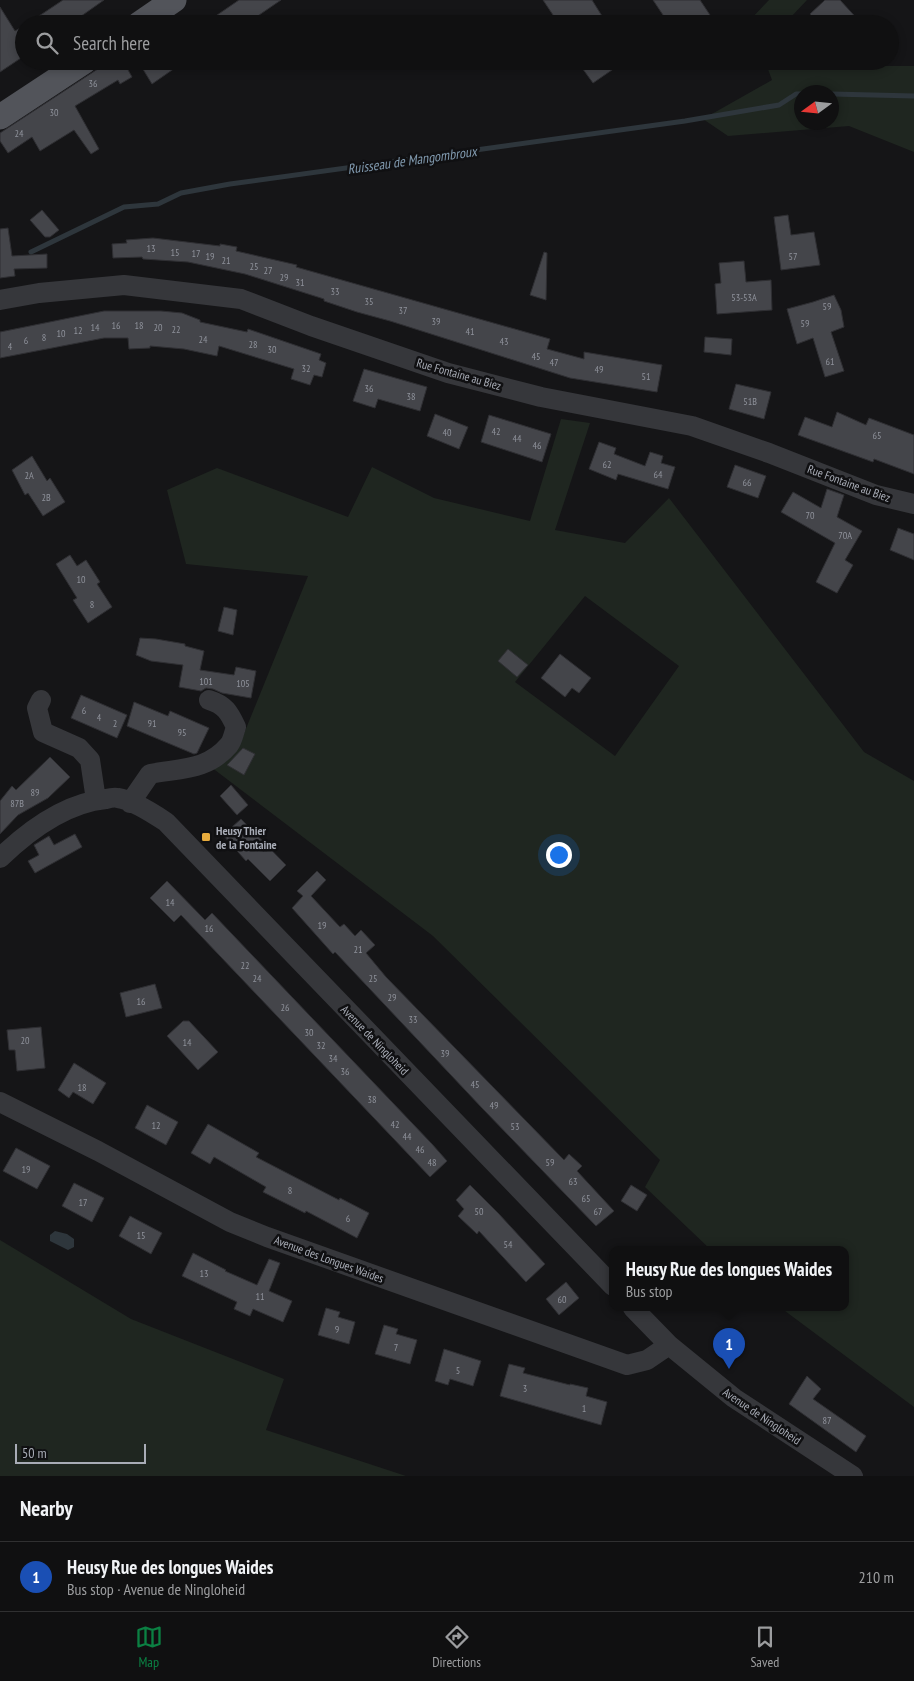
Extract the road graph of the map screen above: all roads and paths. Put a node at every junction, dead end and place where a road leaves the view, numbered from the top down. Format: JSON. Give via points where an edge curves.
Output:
{"nodes":[{"id":1,"x":174,"y":0,"type":"edge"},
{"id":2,"x":153,"y":15,"type":"edge"},
{"id":3,"x":71,"y":70,"type":"edge"},
{"id":4,"x":0,"y":117,"type":"edge"},
{"id":5,"x":0,"y":300,"type":"edge"},
{"id":6,"x":914,"y":504,"type":"edge"},
{"id":7,"x":41,"y":700,"type":"dead end"},
{"id":8,"x":209,"y":700,"type":"dead end"},
{"id":9,"x":96,"y":800,"type":"junction"},
{"id":10,"x":130,"y":803,"type":"junction"},
{"id":11,"x":0,"y":858,"type":"edge"},
{"id":12,"x":0,"y":1102,"type":"edge"},
{"id":13,"x":609,"y":1282,"type":"edge"},
{"id":14,"x":637,"y":1311,"type":"edge"},
{"id":15,"x":669,"y":1345,"type":"junction"},
{"id":16,"x":853,"y":1476,"type":"edge"}],
"edges":[{"from":1,"to":2,"type":"main road"},
{"from":3,"to":4,"type":"main road"},
{"from":5,"to":6,"type":"street","name":"Rue Fontaine au Biez","via":[[124,285],[241,299],[448,373],[541,397],[692,426],[876,495]]},
{"from":7,"to":9,"type":"street","via":[[37,708],[43,732],[79,748],[90,760]]},
{"from":8,"to":10,"type":"street","via":[[228,709],[236,727],[230,744],[198,767],[150,774]]},
{"from":9,"to":10,"type":"street","name":"Avenue de Ningloheid","via":[[118,798]]},
{"from":9,"to":11,"type":"street","name":"Avenue de Ningloheid","via":[[77,804],[44,822]]},
{"from":10,"to":13,"type":"street","name":"Avenue de Ningloheid","via":[[166,822]]},
{"from":12,"to":15,"type":"street","name":"Avenue des Longues Waides","via":[[230,1222],[267,1237],[627,1365],[647,1360]]},
{"from":14,"to":15,"type":"street","name":"Avenue de Ningloheid"},
{"from":15,"to":16,"type":"street","name":"Avenue de Ningloheid","via":[[734,1398]]}]}
